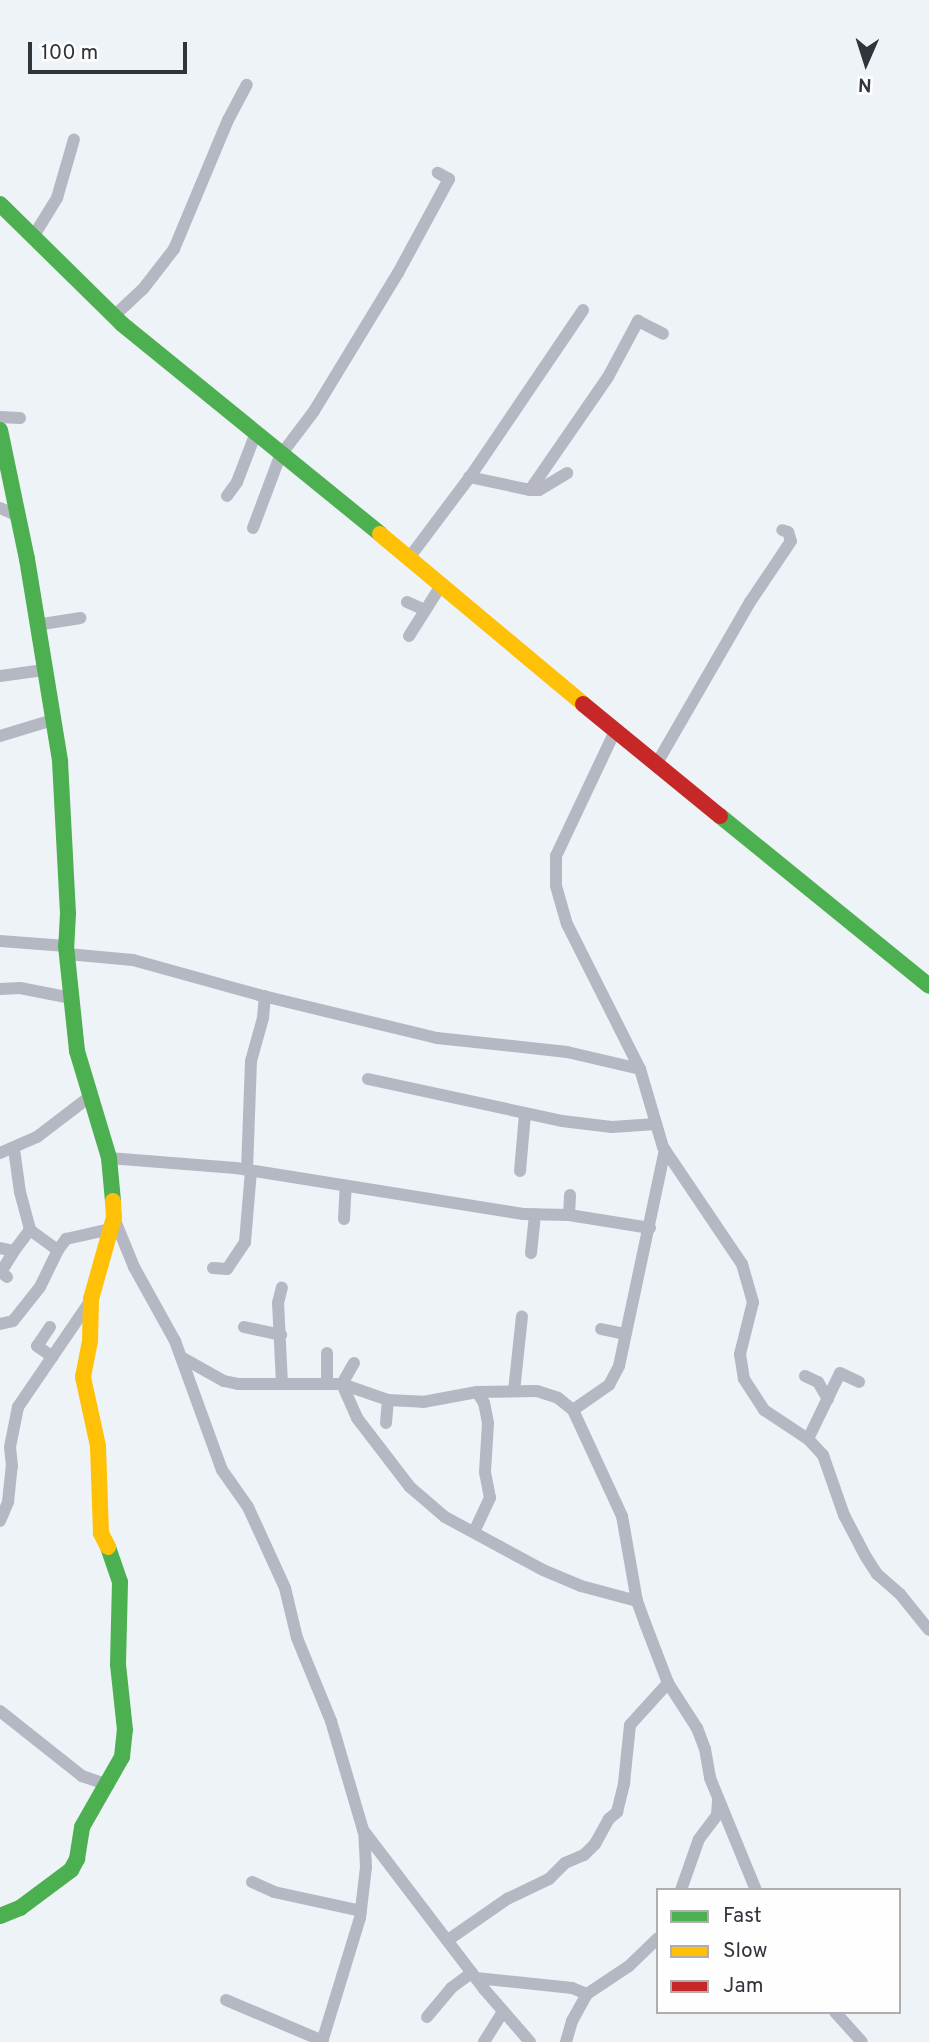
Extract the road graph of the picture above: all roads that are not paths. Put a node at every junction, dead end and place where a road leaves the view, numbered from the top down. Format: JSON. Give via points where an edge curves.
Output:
{"nodes":[{"id":1,"x":247,"y":85,"type":"dead end"},
{"id":2,"x":74,"y":139,"type":"dead end"},
{"id":3,"x":438,"y":173,"type":"dead end"},
{"id":4,"x":0,"y":204,"type":"edge"},
{"id":5,"x":33,"y":237,"type":"junction"},
{"id":6,"x":583,"y":310,"type":"dead end"},
{"id":7,"x":114,"y":316,"type":"junction"},
{"id":8,"x":663,"y":334,"type":"dead end"},
{"id":9,"x":0,"y":417,"type":"edge"},
{"id":10,"x":20,"y":418,"type":"dead end"},
{"id":11,"x":0,"y":430,"type":"edge"},
{"id":12,"x":255,"y":435,"type":"junction"},
{"id":13,"x":280,"y":456,"type":"junction"},
{"id":14,"x":566,"y":473,"type":"dead end"},
{"id":15,"x":469,"y":477,"type":"junction"},
{"id":16,"x":530,"y":489,"type":"junction"},
{"id":17,"x":227,"y":496,"type":"dead end"},
{"id":18,"x":0,"y":508,"type":"edge"},
{"id":19,"x":18,"y":516,"type":"junction"},
{"id":20,"x":253,"y":528,"type":"dead end"},
{"id":21,"x":782,"y":530,"type":"dead end"},
{"id":22,"x":409,"y":558,"type":"junction"},
{"id":23,"x":442,"y":584,"type":"junction"},
{"id":24,"x":407,"y":602,"type":"dead end"},
{"id":25,"x":425,"y":610,"type":"junction"},
{"id":26,"x":79,"y":618,"type":"dead end"},
{"id":27,"x":36,"y":625,"type":"junction"},
{"id":28,"x":409,"y":636,"type":"dead end"},
{"id":29,"x":44,"y":670,"type":"junction"},
{"id":30,"x":0,"y":676,"type":"edge"},
{"id":31,"x":52,"y":720,"type":"junction"},
{"id":32,"x":616,"y":729,"type":"junction"},
{"id":33,"x":0,"y":736,"type":"edge"},
{"id":34,"x":657,"y":763,"type":"junction"},
{"id":35,"x":0,"y":941,"type":"edge"},
{"id":36,"x":67,"y":950,"type":"junction"},
{"id":37,"x":929,"y":986,"type":"edge"},
{"id":38,"x":0,"y":989,"type":"edge"},
{"id":39,"x":265,"y":996,"type":"junction"},
{"id":40,"x":71,"y":998,"type":"junction"},
{"id":41,"x":640,"y":1069,"type":"junction"},
{"id":42,"x":368,"y":1079,"type":"dead end"},
{"id":43,"x":89,"y":1098,"type":"junction"},
{"id":44,"x":525,"y":1114,"type":"junction"},
{"id":45,"x":656,"y":1124,"type":"junction"},
{"id":46,"x":14,"y":1149,"type":"junction"},
{"id":47,"x":666,"y":1150,"type":"junction"},
{"id":48,"x":0,"y":1153,"type":"edge"},
{"id":49,"x":109,"y":1158,"type":"junction"},
{"id":50,"x":249,"y":1170,"type":"junction"},
{"id":51,"x":520,"y":1171,"type":"dead end"},
{"id":52,"x":346,"y":1186,"type":"junction"},
{"id":53,"x":570,"y":1195,"type":"dead end"},
{"id":54,"x":535,"y":1214,"type":"junction"},
{"id":55,"x":569,"y":1215,"type":"junction"},
{"id":56,"x":344,"y":1219,"type":"dead end"},
{"id":57,"x":112,"y":1223,"type":"junction"},
{"id":58,"x":650,"y":1228,"type":"junction"},
{"id":59,"x":30,"y":1230,"type":"junction"},
{"id":60,"x":0,"y":1248,"type":"edge"},
{"id":61,"x":58,"y":1250,"type":"junction"},
{"id":62,"x":15,"y":1251,"type":"junction"},
{"id":63,"x":531,"y":1253,"type":"dead end"},
{"id":64,"x":214,"y":1268,"type":"dead end"},
{"id":65,"x":7,"y":1277,"type":"dead end"},
{"id":66,"x":282,"y":1287,"type":"dead end"},
{"id":67,"x":91,"y":1299,"type":"junction"},
{"id":68,"x":522,"y":1316,"type":"dead end"},
{"id":69,"x":0,"y":1324,"type":"edge"},
{"id":70,"x":50,"y":1327,"type":"dead end"},
{"id":71,"x":244,"y":1327,"type":"dead end"},
{"id":72,"x":600,"y":1329,"type":"dead end"},
{"id":73,"x":625,"y":1334,"type":"junction"},
{"id":74,"x":281,"y":1335,"type":"junction"},
{"id":75,"x":327,"y":1353,"type":"dead end"},
{"id":76,"x":53,"y":1357,"type":"junction"},
{"id":77,"x":181,"y":1357,"type":"junction"},
{"id":78,"x":354,"y":1363,"type":"dead end"},
{"id":79,"x":805,"y":1376,"type":"dead end"},
{"id":80,"x":859,"y":1382,"type":"dead end"},
{"id":81,"x":282,"y":1384,"type":"junction"},
{"id":82,"x":327,"y":1384,"type":"junction"},
{"id":83,"x":342,"y":1384,"type":"junction"},
{"id":84,"x":514,"y":1391,"type":"junction"},
{"id":85,"x":477,"y":1392,"type":"junction"},
{"id":86,"x":828,"y":1399,"type":"junction"},
{"id":87,"x":388,"y":1400,"type":"junction"},
{"id":88,"x":573,"y":1410,"type":"junction"},
{"id":89,"x":386,"y":1423,"type":"dead end"},
{"id":90,"x":808,"y":1439,"type":"junction"},
{"id":91,"x":0,"y":1521,"type":"edge"},
{"id":92,"x":474,"y":1532,"type":"junction"},
{"id":93,"x":637,"y":1601,"type":"junction"},
{"id":94,"x":929,"y":1630,"type":"edge"},
{"id":95,"x":668,"y":1683,"type":"junction"},
{"id":96,"x":0,"y":1711,"type":"edge"},
{"id":97,"x":108,"y":1785,"type":"junction"},
{"id":98,"x":718,"y":1796,"type":"junction"},
{"id":99,"x":363,"y":1830,"type":"junction"},
{"id":100,"x":252,"y":1882,"type":"dead end"},
{"id":101,"x":682,"y":1888,"type":"edge"},
{"id":102,"x":755,"y":1888,"type":"edge"},
{"id":103,"x":361,"y":1911,"type":"junction"},
{"id":104,"x":0,"y":1916,"type":"edge"},
{"id":105,"x":448,"y":1940,"type":"junction"},
{"id":106,"x":656,"y":1940,"type":"edge"},
{"id":107,"x":474,"y":1975,"type":"junction"},
{"id":108,"x":587,"y":1994,"type":"junction"},
{"id":109,"x":226,"y":2000,"type":"dead end"},
{"id":110,"x":503,"y":2011,"type":"junction"},
{"id":111,"x":837,"y":2014,"type":"edge"},
{"id":112,"x":427,"y":2017,"type":"dead end"},
{"id":113,"x":322,"y":2042,"type":"edge"},
{"id":114,"x":484,"y":2042,"type":"edge"},
{"id":115,"x":530,"y":2042,"type":"edge"},
{"id":116,"x":566,"y":2042,"type":"edge"},
{"id":117,"x":862,"y":2042,"type":"edge"}],
"edges":[{"from":1,"to":7,"type":"street","via":[[174,249],[143,289]]},
{"from":2,"to":5,"type":"street","via":[[57,198]]},
{"from":3,"to":13,"type":"street","via":[[449,179],[398,273],[314,411]]},
{"from":4,"to":5,"type":"street"},
{"from":5,"to":7,"type":"street"},
{"from":6,"to":15,"type":"street"},
{"from":7,"to":12,"type":"street"},
{"from":8,"to":16,"type":"street","via":[[638,321],[608,377]]},
{"from":9,"to":10,"type":"street"},
{"from":11,"to":19,"type":"street"},
{"from":12,"to":13,"type":"street"},
{"from":12,"to":17,"type":"street"},
{"from":13,"to":20,"type":"street"},
{"from":13,"to":22,"type":"street"},
{"from":14,"to":16,"type":"street","via":[[539,490]]},
{"from":15,"to":16,"type":"street"},
{"from":15,"to":22,"type":"street"},
{"from":18,"to":19,"type":"street"},
{"from":19,"to":27,"type":"street"},
{"from":21,"to":34,"type":"street","via":[[791,541],[750,602]]},
{"from":22,"to":23,"type":"street"},
{"from":23,"to":25,"type":"street"},
{"from":23,"to":32,"type":"street"},
{"from":24,"to":25,"type":"street"},
{"from":25,"to":28,"type":"street"},
{"from":26,"to":27,"type":"street"},
{"from":27,"to":29,"type":"street"},
{"from":29,"to":30,"type":"street"},
{"from":29,"to":31,"type":"street"},
{"from":31,"to":33,"type":"street"},
{"from":31,"to":36,"type":"street","via":[[60,761]]},
{"from":32,"to":34,"type":"street"},
{"from":32,"to":41,"type":"street","via":[[554,866],[567,925]]},
{"from":34,"to":37,"type":"street"},
{"from":35,"to":36,"type":"street"},
{"from":36,"to":39,"type":"street","via":[[132,960]]},
{"from":36,"to":40,"type":"street"},
{"from":38,"to":40,"type":"street"},
{"from":39,"to":41,"type":"street","via":[[437,1038],[567,1052]]},
{"from":39,"to":50,"type":"street","via":[[251,1061]]},
{"from":40,"to":43,"type":"street"},
{"from":41,"to":45,"type":"street"},
{"from":42,"to":44,"type":"street"},
{"from":43,"to":46,"type":"street","via":[[58,1124]]},
{"from":43,"to":49,"type":"street"},
{"from":44,"to":45,"type":"street","via":[[612,1127]]},
{"from":44,"to":51,"type":"street"},
{"from":45,"to":47,"type":"street"},
{"from":46,"to":48,"type":"street"},
{"from":46,"to":59,"type":"street"},
{"from":47,"to":58,"type":"street"},
{"from":47,"to":90,"type":"street","via":[[742,1264],[750,1287],[753,1302],[740,1354],[744,1379],[764,1410]]},
{"from":49,"to":50,"type":"street"},
{"from":49,"to":57,"type":"street"},
{"from":50,"to":52,"type":"street"},
{"from":50,"to":64,"type":"street","via":[[245,1241],[227,1269]]},
{"from":52,"to":54,"type":"street","via":[[476,1209]]},
{"from":52,"to":56,"type":"street"},
{"from":53,"to":55,"type":"street"},
{"from":54,"to":55,"type":"street"},
{"from":54,"to":63,"type":"street"},
{"from":55,"to":58,"type":"street"},
{"from":57,"to":61,"type":"street","via":[[66,1239]]},
{"from":57,"to":67,"type":"street"},
{"from":57,"to":77,"type":"street"},
{"from":58,"to":73,"type":"street"},
{"from":59,"to":61,"type":"street"},
{"from":59,"to":62,"type":"street"},
{"from":60,"to":62,"type":"street"},
{"from":61,"to":69,"type":"street","via":[[40,1287],[13,1321]]},
{"from":62,"to":65,"type":"street","via":[[1,1272]]},
{"from":66,"to":74,"type":"street","via":[[278,1303]]},
{"from":67,"to":76,"type":"street"},
{"from":67,"to":97,"type":"street","via":[[83,1377],[98,1446],[101,1533],[120,1582],[118,1664],[125,1730],[122,1757]]},
{"from":68,"to":84,"type":"street"},
{"from":70,"to":76,"type":"street","via":[[37,1346]]},
{"from":71,"to":74,"type":"street"},
{"from":72,"to":73,"type":"street"},
{"from":73,"to":88,"type":"street","via":[[619,1366],[609,1385]]},
{"from":74,"to":81,"type":"street"},
{"from":75,"to":82,"type":"street"},
{"from":76,"to":91,"type":"street","via":[[27,1390],[16,1414],[8,1502]]},
{"from":77,"to":81,"type":"street","via":[[224,1381]]},
{"from":77,"to":99,"type":"street","via":[[222,1470],[248,1507],[285,1588]]},
{"from":78,"to":83,"type":"street"},
{"from":79,"to":86,"type":"street","via":[[818,1382]]},
{"from":80,"to":86,"type":"street","via":[[840,1373]]},
{"from":81,"to":82,"type":"street"},
{"from":82,"to":83,"type":"street"},
{"from":83,"to":87,"type":"street"},
{"from":83,"to":92,"type":"street","via":[[357,1418],[410,1487],[444,1517]]},
{"from":84,"to":85,"type":"street"},
{"from":84,"to":88,"type":"street","via":[[537,1391],[558,1398]]},
{"from":85,"to":87,"type":"street","via":[[423,1402]]},
{"from":85,"to":92,"type":"street","via":[[488,1423],[485,1472],[489,1498]]},
{"from":86,"to":90,"type":"street"},
{"from":87,"to":89,"type":"street"},
{"from":88,"to":93,"type":"street","via":[[622,1516]]},
{"from":90,"to":94,"type":"street","via":[[823,1455],[844,1515],[866,1557]]},
{"from":92,"to":93,"type":"street","via":[[543,1570]]},
{"from":93,"to":95,"type":"street"},
{"from":95,"to":98,"type":"street","via":[[697,1728]]},
{"from":95,"to":105,"type":"street","via":[[630,1725],[617,1812],[595,1844],[549,1879],[507,1899]]},
{"from":96,"to":97,"type":"street","via":[[82,1776]]},
{"from":97,"to":104,"type":"street","via":[[82,1827],[71,1870],[20,1908]]},
{"from":98,"to":101,"type":"street","via":[[717,1815],[699,1839]]},
{"from":98,"to":102,"type":"street"},
{"from":99,"to":103,"type":"street","via":[[366,1867]]},
{"from":99,"to":105,"type":"street"},
{"from":100,"to":103,"type":"street","via":[[274,1892]]},
{"from":103,"to":113,"type":"street"},
{"from":105,"to":107,"type":"street"},
{"from":106,"to":108,"type":"street","via":[[629,1966]]},
{"from":107,"to":108,"type":"street"},
{"from":107,"to":110,"type":"street"},
{"from":107,"to":112,"type":"street","via":[[451,1988]]},
{"from":108,"to":116,"type":"street"},
{"from":109,"to":113,"type":"street"},
{"from":110,"to":114,"type":"street"},
{"from":110,"to":115,"type":"street"},
{"from":111,"to":117,"type":"street"}]}
